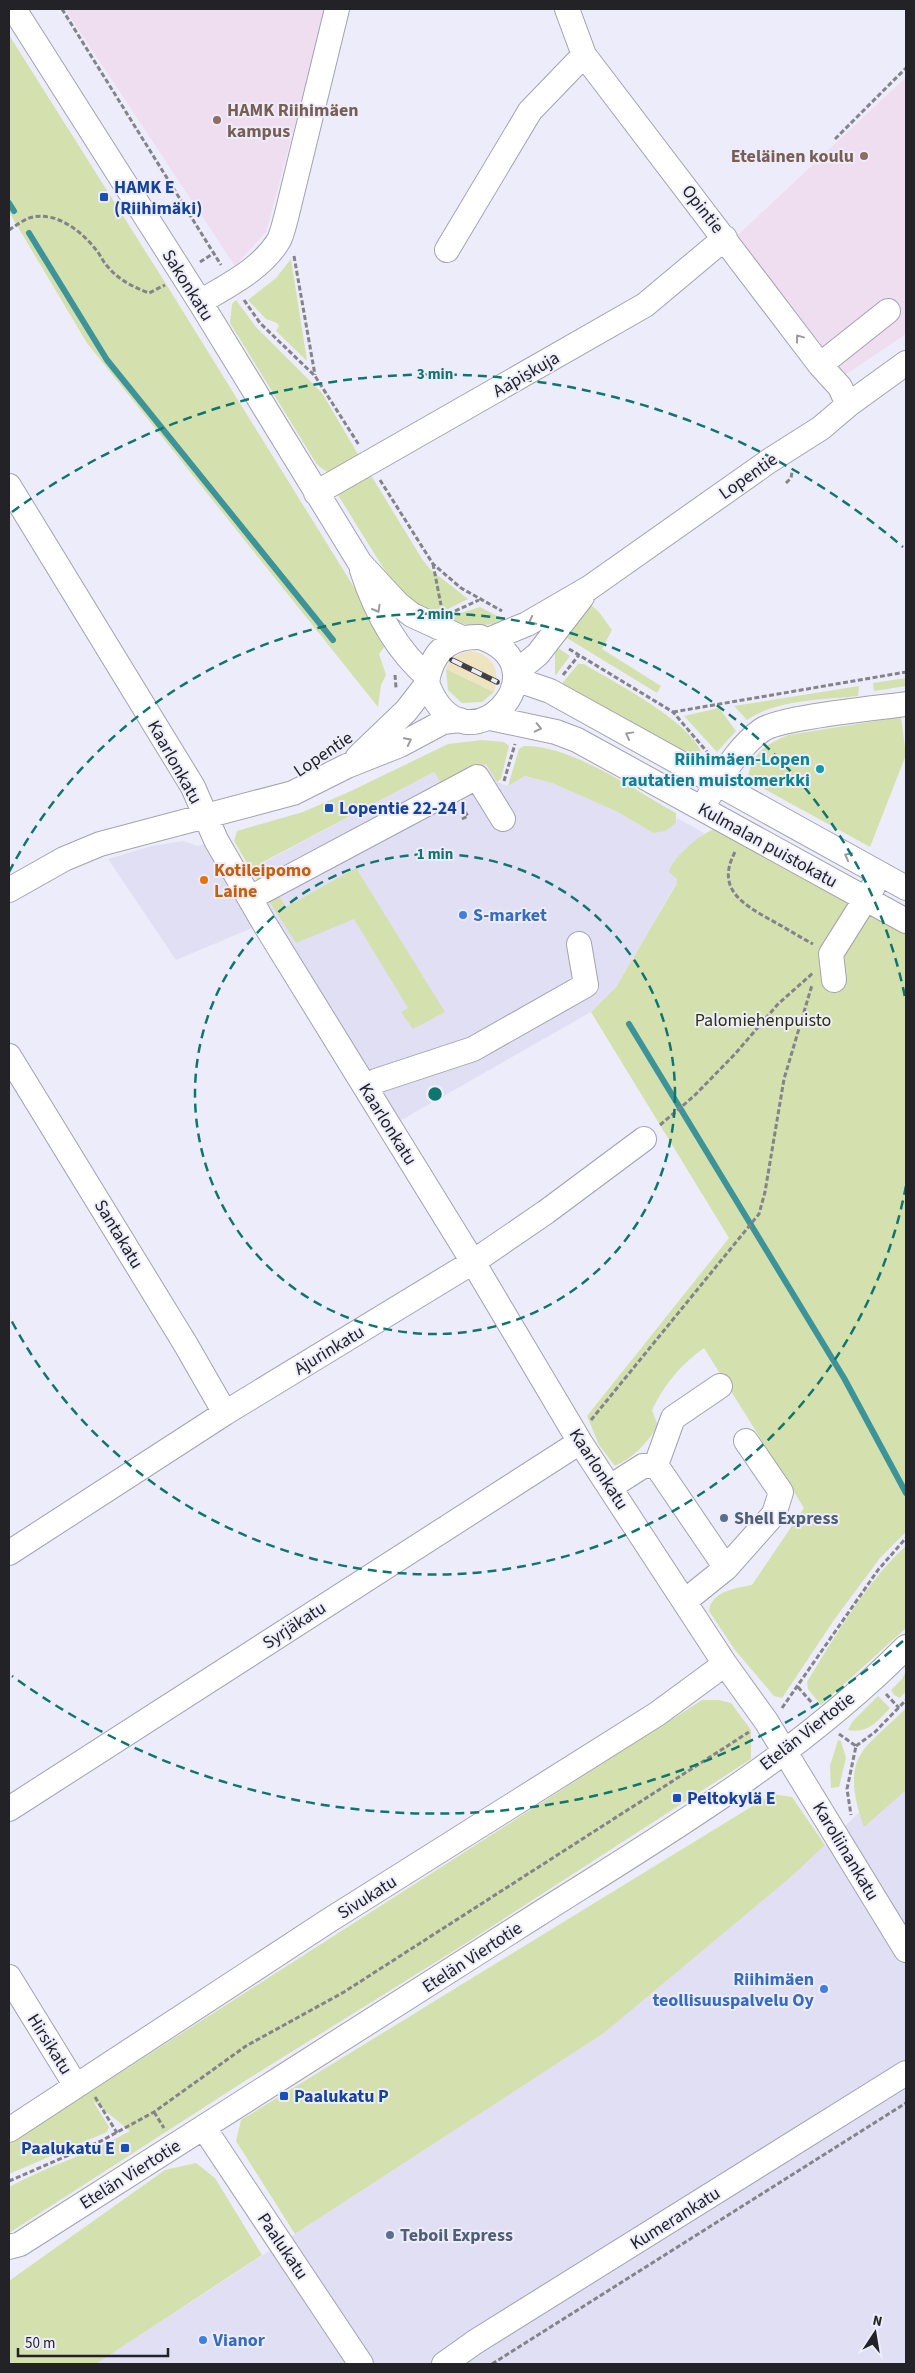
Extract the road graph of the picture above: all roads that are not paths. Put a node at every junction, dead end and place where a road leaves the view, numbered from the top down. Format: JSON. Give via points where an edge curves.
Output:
{"nodes":[{"id":1,"x":14,"y":9,"type":"edge"},
{"id":2,"x":336,"y":9,"type":"edge"},
{"id":3,"x":567,"y":9,"type":"edge"},
{"id":4,"x":584,"y":55,"type":"junction"},
{"id":5,"x":725,"y":238,"type":"junction"},
{"id":6,"x":447,"y":250,"type":"dead end"},
{"id":7,"x":200,"y":302,"type":"junction"},
{"id":8,"x":888,"y":311,"type":"dead end"},
{"id":9,"x":906,"y":363,"type":"edge"},
{"id":10,"x":820,"y":365,"type":"junction"},
{"id":11,"x":848,"y":405,"type":"junction"},
{"id":12,"x":10,"y":490,"type":"edge"},
{"id":13,"x":316,"y":493,"type":"junction"},
{"id":14,"x":360,"y":563,"type":"junction"},
{"id":15,"x":589,"y":588,"type":"junction"},
{"id":16,"x":462,"y":638,"type":"junction"},
{"id":17,"x":488,"y":640,"type":"junction"},
{"id":18,"x":515,"y":676,"type":"junction"},
{"id":19,"x":427,"y":680,"type":"junction"},
{"id":20,"x":906,"y":704,"type":"edge"},
{"id":21,"x":490,"y":718,"type":"junction"},
{"id":22,"x":460,"y":720,"type":"junction"},
{"id":23,"x":347,"y":766,"type":"junction"},
{"id":24,"x":717,"y":784,"type":"junction"},
{"id":25,"x":701,"y":808,"type":"junction"},
{"id":26,"x":205,"y":816,"type":"junction"},
{"id":27,"x":503,"y":820,"type":"dead end"},
{"id":28,"x":881,"y":874,"type":"junction"},
{"id":29,"x":906,"y":888,"type":"edge"},
{"id":30,"x":9,"y":890,"type":"edge"},
{"id":31,"x":250,"y":898,"type":"junction"},
{"id":32,"x":866,"y":899,"type":"junction"},
{"id":33,"x":906,"y":921,"type":"edge"},
{"id":34,"x":579,"y":944,"type":"dead end"},
{"id":35,"x":834,"y":980,"type":"dead end"},
{"id":36,"x":9,"y":1056,"type":"edge"},
{"id":37,"x":366,"y":1088,"type":"junction"},
{"id":38,"x":644,"y":1139,"type":"dead end"},
{"id":39,"x":473,"y":1262,"type":"junction"},
{"id":40,"x":720,"y":1386,"type":"dead end"},
{"id":41,"x":226,"y":1413,"type":"junction"},
{"id":42,"x":584,"y":1434,"type":"junction"},
{"id":43,"x":746,"y":1441,"type":"dead end"},
{"id":44,"x":656,"y":1465,"type":"junction"},
{"id":45,"x":610,"y":1487,"type":"junction"},
{"id":46,"x":9,"y":1553,"type":"edge"},
{"id":47,"x":726,"y":1568,"type":"junction"},
{"id":48,"x":685,"y":1601,"type":"junction"},
{"id":49,"x":906,"y":1648,"type":"edge"},
{"id":50,"x":725,"y":1664,"type":"junction"},
{"id":51,"x":785,"y":1751,"type":"junction"},
{"id":52,"x":9,"y":1810,"type":"edge"},
{"id":53,"x":906,"y":1950,"type":"edge"},
{"id":54,"x":9,"y":1977,"type":"edge"},
{"id":55,"x":906,"y":2073,"type":"edge"},
{"id":56,"x":81,"y":2084,"type":"junction"},
{"id":57,"x":204,"y":2128,"type":"junction"},
{"id":58,"x":9,"y":2130,"type":"edge"},
{"id":59,"x":12,"y":2250,"type":"edge"},
{"id":60,"x":361,"y":2364,"type":"edge"},
{"id":61,"x":444,"y":2364,"type":"edge"}],
"edges":[{"from":1,"to":7,"type":"street","name":"Sakonkatu"},
{"from":2,"to":7,"type":"street","via":[[279,240],[261,261]]},
{"from":3,"to":4,"type":"street","name":"Opintie"},
{"from":4,"to":5,"type":"street","name":"Opintie"},
{"from":4,"to":6,"type":"street","via":[[530,111]]},
{"from":10,"to":5,"type":"street","name":"Opintie","one_way":true},
{"from":5,"to":13,"type":"street","name":"Aapiskuja","via":[[645,305]]},
{"from":7,"to":13,"type":"street","name":"Sakonkatu"},
{"from":8,"to":10,"type":"street"},
{"from":9,"to":11,"type":"street","name":"Lopentie"},
{"from":10,"to":11,"type":"street","name":"Opintie","via":[[840,387]]},
{"from":11,"to":15,"type":"street","name":"Lopentie","via":[[821,428]]},
{"from":12,"to":26,"type":"street","name":"Kaarlonkatu","via":[[193,787]]},
{"from":13,"to":14,"type":"street","name":"Sakonkatu"},
{"from":14,"to":16,"type":"street","name":"Sakonkatu","via":[[398,604],[412,614],[436,621]]},
{"from":14,"to":19,"type":"street","name":"Sakonkatu","one_way":true,"via":[[371,599],[410,662]]},
{"from":15,"to":17,"type":"street","name":"Lopentie","one_way":true,"via":[[527,624]]},
{"from":15,"to":18,"type":"street","name":"Lopentie","via":[[538,654]]},
{"from":16,"to":17,"type":"street"},
{"from":16,"to":19,"type":"street","via":[[438,652]]},
{"from":17,"to":18,"type":"street","via":[[504,652],[514,666]]},
{"from":18,"to":21,"type":"street","via":[[505,705]]},
{"from":24,"to":18,"type":"street","name":"Kulmalan puistokatu","one_way":true,"via":[[550,691]]},
{"from":19,"to":22,"type":"street","via":[[440,708]]},
{"from":19,"to":23,"type":"street","name":"Lopentie","via":[[406,711]]},
{"from":20,"to":24,"type":"street","via":[[787,722],[763,729],[746,744]]},
{"from":21,"to":22,"type":"street","via":[[476,722]]},
{"from":21,"to":25,"type":"street","name":"Kulmalan puistokatu","one_way":true,"via":[[556,732],[577,740]]},
{"from":23,"to":22,"type":"street","name":"Lopentie","one_way":true,"via":[[400,745],[443,722]]},
{"from":23,"to":26,"type":"street","name":"Lopentie","via":[[293,793]]},
{"from":24,"to":25,"type":"street"},
{"from":28,"to":24,"type":"street","name":"Kulmalan puistokatu","one_way":true},
{"from":25,"to":32,"type":"street","name":"Kulmalan puistokatu"},
{"from":26,"to":30,"type":"street","name":"Lopentie","via":[[100,844],[64,859]]},
{"from":26,"to":31,"type":"street","name":"Kaarlonkatu"},
{"from":27,"to":31,"type":"street","via":[[477,777]]},
{"from":28,"to":29,"type":"street","name":"Kulmalan puistokatu"},
{"from":28,"to":32,"type":"street"},
{"from":31,"to":37,"type":"street","name":"Kaarlonkatu"},
{"from":32,"to":33,"type":"street","name":"Kulmalan puistokatu"},
{"from":32,"to":35,"type":"street","via":[[830,954]]},
{"from":34,"to":37,"type":"street","via":[[586,985],[473,1049],[376,1080]]},
{"from":36,"to":41,"type":"street","name":"Santakatu"},
{"from":37,"to":39,"type":"street","name":"Kaarlonkatu"},
{"from":38,"to":39,"type":"street","name":"Ajurinkatu"},
{"from":39,"to":41,"type":"street","name":"Ajurinkatu"},
{"from":39,"to":42,"type":"street","name":"Kaarlonkatu"},
{"from":40,"to":44,"type":"street","via":[[673,1418]]},
{"from":41,"to":46,"type":"street","name":"Ajurinkatu"},
{"from":42,"to":45,"type":"street","name":"Kaarlonkatu"},
{"from":42,"to":52,"type":"street","name":"Syrjäkatu"},
{"from":43,"to":47,"type":"street","via":[[781,1492],[774,1514]]},
{"from":44,"to":45,"type":"street","via":[[644,1466]]},
{"from":44,"to":47,"type":"street"},
{"from":45,"to":48,"type":"street","name":"Kaarlonkatu"},
{"from":47,"to":48,"type":"street"},
{"from":48,"to":50,"type":"street","name":"Kaarlonkatu"},
{"from":49,"to":51,"type":"street","name":"Etelän Viertotie"},
{"from":50,"to":51,"type":"street","name":"Kaarlonkatu"},
{"from":50,"to":56,"type":"street","name":"Sivukatu","via":[[657,1714],[328,1921]]},
{"from":51,"to":53,"type":"street","name":"Karoliinankatu"},
{"from":51,"to":57,"type":"street","name":"Etelän Viertotie","via":[[714,1802]]},
{"from":54,"to":56,"type":"street","name":"Hirsikatu"},
{"from":55,"to":61,"type":"street","name":"Kumerankatu"},
{"from":56,"to":58,"type":"street","name":"Sivukatu"},
{"from":57,"to":59,"type":"street","name":"Etelän Viertotie"},
{"from":57,"to":60,"type":"street","name":"Paalukatu"}]}
